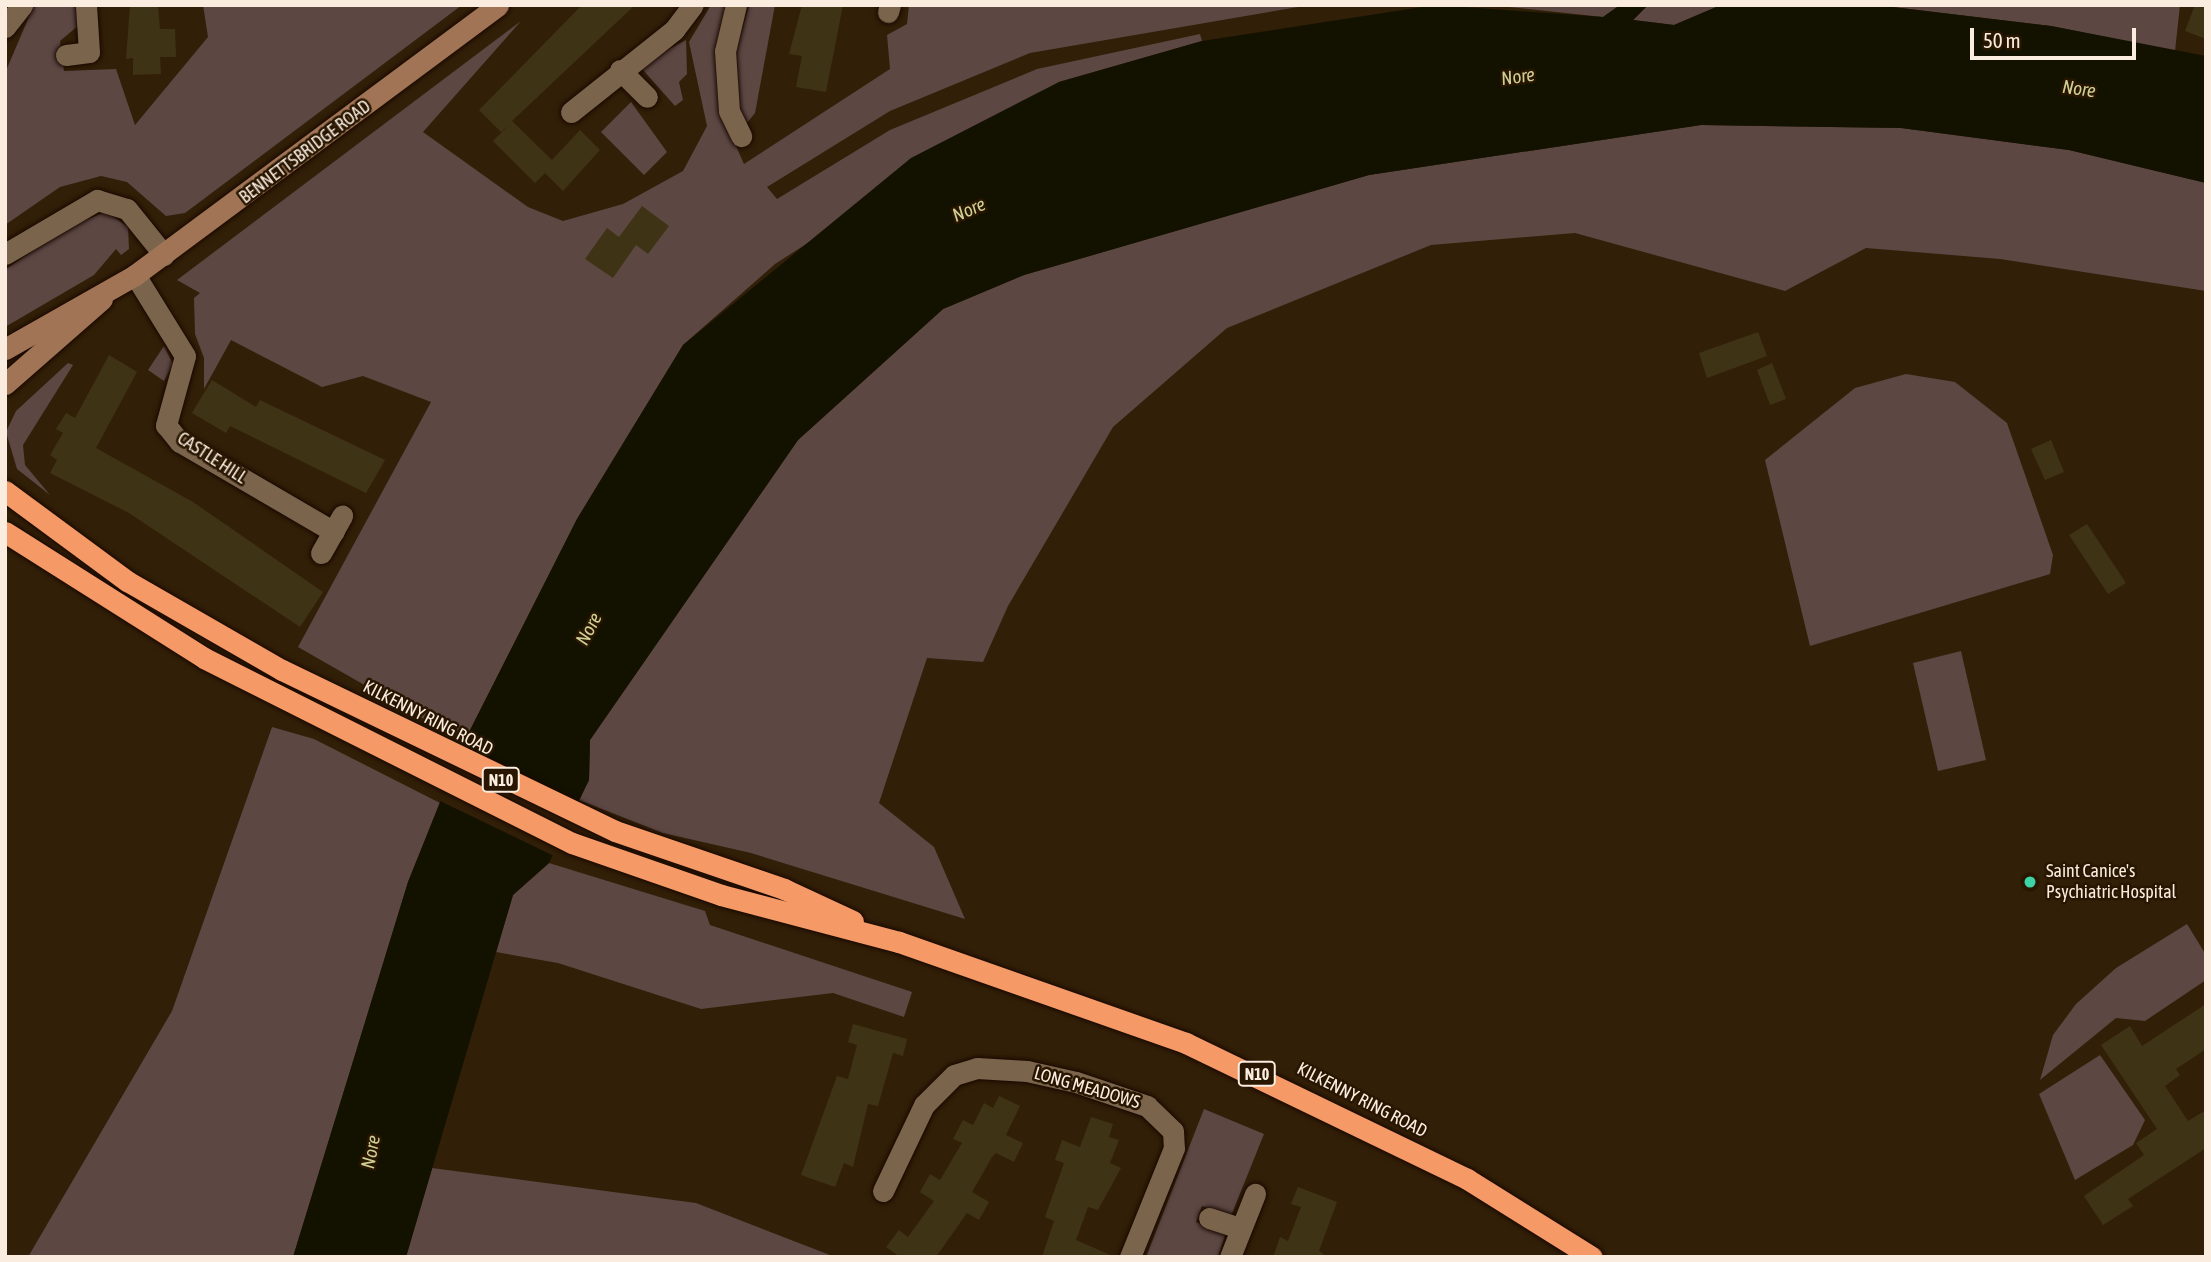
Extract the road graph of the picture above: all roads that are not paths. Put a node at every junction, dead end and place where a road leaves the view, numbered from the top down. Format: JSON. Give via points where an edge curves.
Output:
{"nodes":[{"id":1,"x":22,"y":5,"type":"edge"},
{"id":2,"x":86,"y":5,"type":"edge"},
{"id":3,"x":498,"y":5,"type":"edge"},
{"id":4,"x":693,"y":5,"type":"edge"},
{"id":5,"x":736,"y":5,"type":"edge"},
{"id":6,"x":5,"y":27,"type":"edge"},
{"id":7,"x":66,"y":55,"type":"dead end"},
{"id":8,"x":620,"y":70,"type":"junction"},
{"id":9,"x":646,"y":97,"type":"dead end"},
{"id":10,"x":571,"y":112,"type":"dead end"},
{"id":11,"x":741,"y":136,"type":"dead end"},
{"id":12,"x":5,"y":254,"type":"edge"},
{"id":13,"x":164,"y":255,"type":"junction"},
{"id":14,"x":135,"y":275,"type":"junction"},
{"id":15,"x":108,"y":292,"type":"junction"},
{"id":16,"x":5,"y":349,"type":"edge"},
{"id":17,"x":5,"y":384,"type":"edge"},
{"id":18,"x":5,"y":491,"type":"edge"},
{"id":19,"x":5,"y":532,"type":"edge"},
{"id":20,"x":321,"y":553,"type":"dead end"},
{"id":21,"x":900,"y":942,"type":"junction"},
{"id":22,"x":883,"y":1191,"type":"dead end"},
{"id":23,"x":1255,"y":1194,"type":"dead end"},
{"id":24,"x":1209,"y":1218,"type":"dead end"},
{"id":25,"x":1240,"y":1228,"type":"junction"},
{"id":26,"x":1130,"y":1257,"type":"edge"},
{"id":27,"x":1230,"y":1257,"type":"edge"},
{"id":28,"x":1592,"y":1257,"type":"edge"}],
"edges":[{"from":1,"to":6,"type":"street"},
{"from":2,"to":7,"type":"street","via":[[89,52]]},
{"from":3,"to":13,"type":"main road","name":"BENNETTSBRIDGE ROAD"},
{"from":4,"to":8,"type":"street","via":[[674,30]]},
{"from":5,"to":11,"type":"street","via":[[725,51],[729,111]]},
{"from":8,"to":9,"type":"street"},
{"from":8,"to":10,"type":"street"},
{"from":12,"to":13,"type":"street","via":[[97,200],[127,209]]},
{"from":13,"to":14,"type":"main road","name":"BENNETTSBRIDGE ROAD"},
{"from":14,"to":15,"type":"main road","name":"BENNETTSBRIDGE ROAD"},
{"from":14,"to":20,"type":"street","name":"CASTLE HILL","via":[[184,356],[166,425],[180,442],[338,524]]},
{"from":15,"to":16,"type":"main road","name":"BENNETTSBRIDGE ROAD"},
{"from":15,"to":17,"type":"main road","name":"BENNETTSBRIDGE ROAD"},
{"from":18,"to":21,"type":"highway","name":"KILKENNY RING ROAD","number":"N10","via":[[127,581],[282,670],[534,795]]},
{"from":19,"to":21,"type":"highway","name":"KILKENNY RING ROAD","number":"N10","via":[[139,620],[270,692],[572,844],[720,895]]},
{"from":21,"to":28,"type":"highway","name":"KILKENNY RING ROAD","number":"N10","via":[[1101,1011],[1289,1088],[1467,1179]]},
{"from":22,"to":26,"type":"street","name":"LONG MEADOWS","via":[[924,1104],[954,1075],[989,1068],[1076,1082],[1147,1105],[1173,1131],[1174,1148]]},
{"from":23,"to":25,"type":"street"},
{"from":24,"to":25,"type":"street"},
{"from":25,"to":27,"type":"street"}]}
